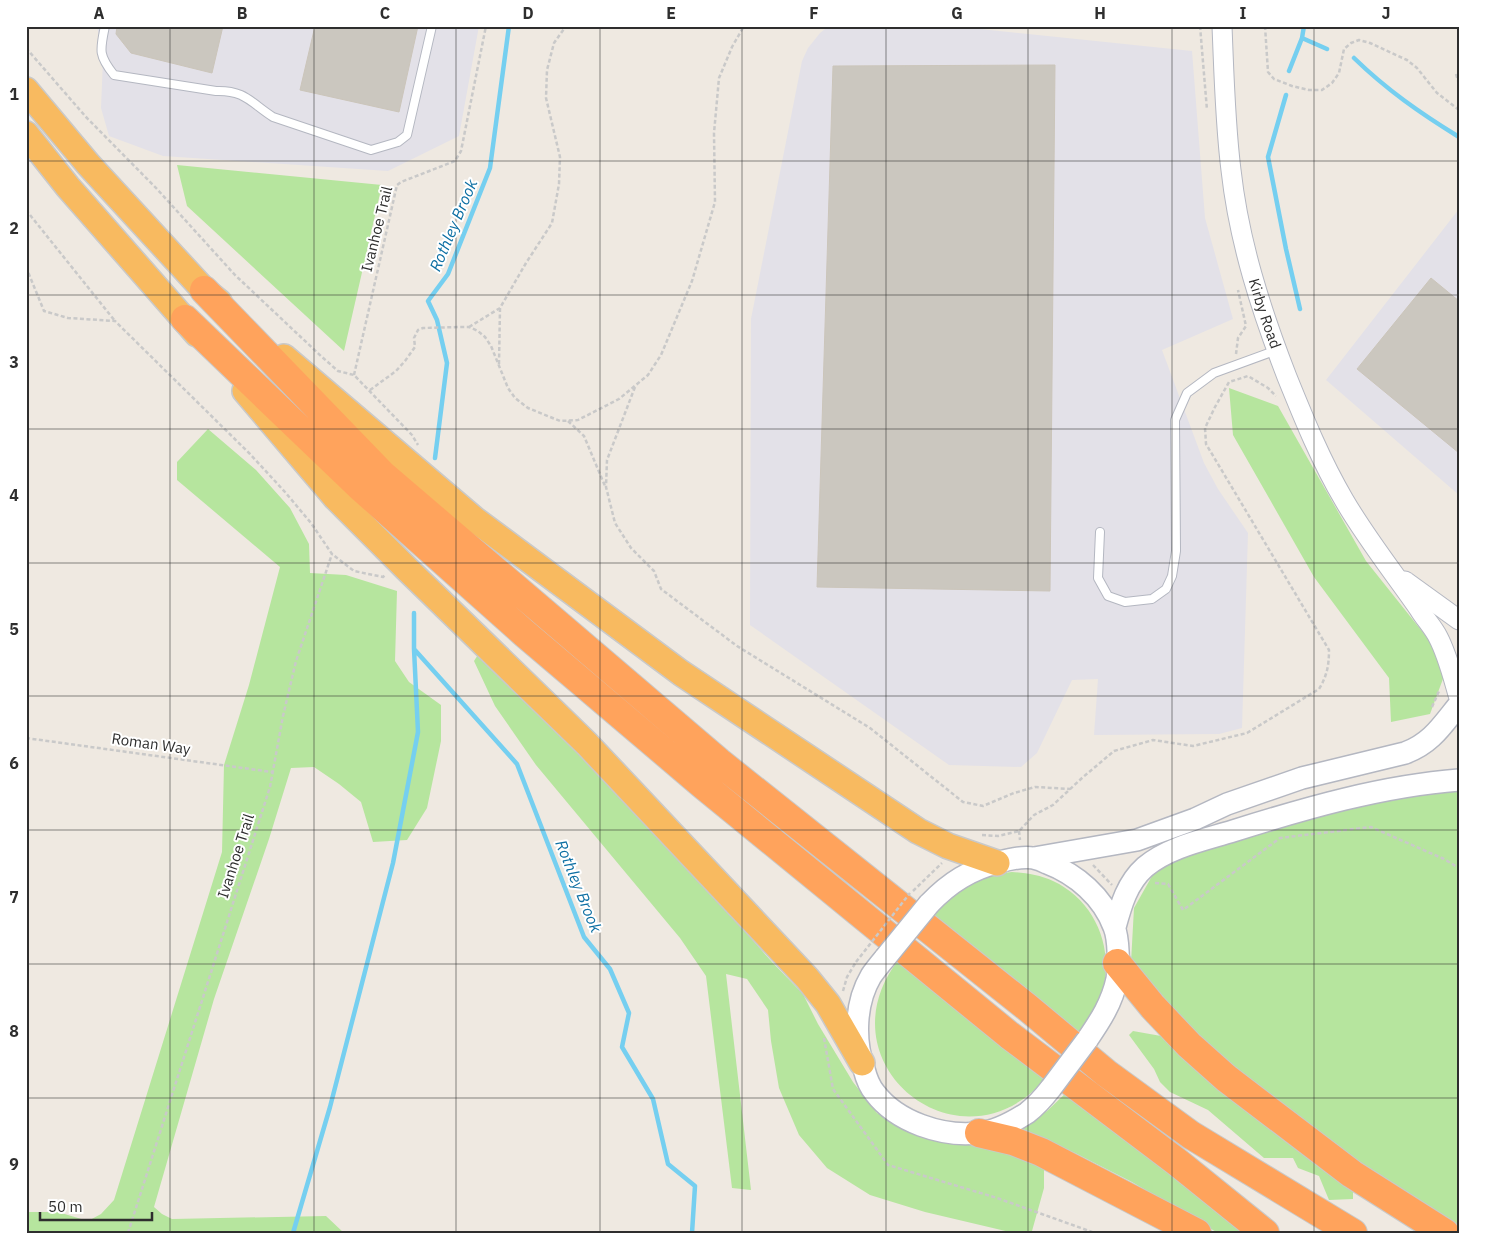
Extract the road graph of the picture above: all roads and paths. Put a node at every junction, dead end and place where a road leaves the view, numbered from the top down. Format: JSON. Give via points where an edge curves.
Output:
{"nodes":[{"id":1,"x":106,"y":26,"type":"edge"},
{"id":2,"x":432,"y":26,"type":"edge"},
{"id":3,"x":486,"y":26,"type":"edge"},
{"id":4,"x":566,"y":26,"type":"edge"},
{"id":5,"x":744,"y":26,"type":"edge"},
{"id":6,"x":1222,"y":26,"type":"edge"},
{"id":7,"x":1265,"y":26,"type":"edge"},
{"id":8,"x":26,"y":48,"type":"edge"},
{"id":9,"x":1456,"y":74,"type":"dead end"},
{"id":10,"x":1459,"y":84,"type":"edge"},
{"id":11,"x":26,"y":90,"type":"edge"},
{"id":12,"x":1459,"y":110,"type":"edge"},
{"id":13,"x":26,"y":134,"type":"edge"},
{"id":14,"x":26,"y":210,"type":"edge"},
{"id":15,"x":26,"y":267,"type":"edge"},
{"id":16,"x":204,"y":290,"type":"junction"},
{"id":17,"x":500,"y":308,"type":"junction"},
{"id":18,"x":185,"y":320,"type":"junction"},
{"id":19,"x":115,"y":321,"type":"junction"},
{"id":20,"x":469,"y":327,"type":"junction"},
{"id":21,"x":1277,"y":350,"type":"junction"},
{"id":22,"x":499,"y":366,"type":"junction"},
{"id":23,"x":354,"y":375,"type":"junction"},
{"id":24,"x":636,"y":386,"type":"junction"},
{"id":25,"x":1268,"y":388,"type":"dead end"},
{"id":26,"x":370,"y":390,"type":"junction"},
{"id":27,"x":568,"y":421,"type":"junction"},
{"id":28,"x":418,"y":451,"type":"dead end"},
{"id":29,"x":606,"y":487,"type":"junction"},
{"id":30,"x":1100,"y":532,"type":"dead end"},
{"id":31,"x":332,"y":554,"type":"junction"},
{"id":32,"x":390,"y":573,"type":"dead end"},
{"id":33,"x":1394,"y":573,"type":"junction"},
{"id":34,"x":1459,"y":620,"type":"edge"},
{"id":35,"x":1439,"y":688,"type":"dead end"},
{"id":36,"x":1458,"y":701,"type":"edge"},
{"id":37,"x":1430,"y":712,"type":"dead end"},
{"id":38,"x":1459,"y":732,"type":"edge"},
{"id":39,"x":26,"y":738,"type":"edge"},
{"id":40,"x":273,"y":772,"type":"junction"},
{"id":41,"x":1459,"y":780,"type":"edge"},
{"id":42,"x":1070,"y":789,"type":"junction"},
{"id":43,"x":1084,"y":850,"type":"junction"},
{"id":44,"x":1027,"y":851,"type":"junction"},
{"id":45,"x":997,"y":863,"type":"junction"},
{"id":46,"x":1459,"y":868,"type":"edge"},
{"id":47,"x":1148,"y":883,"type":"dead end"},
{"id":48,"x":910,"y":893,"type":"dead end"},
{"id":49,"x":1125,"y":895,"type":"junction"},
{"id":50,"x":1115,"y":927,"type":"junction"},
{"id":51,"x":856,"y":962,"type":"dead end"},
{"id":52,"x":1118,"y":963,"type":"junction"},
{"id":53,"x":862,"y":1063,"type":"junction"},
{"id":54,"x":979,"y":1133,"type":"junction"},
{"id":55,"x":128,"y":1233,"type":"edge"},
{"id":56,"x":1197,"y":1233,"type":"edge"},
{"id":57,"x":1265,"y":1233,"type":"edge"},
{"id":58,"x":1353,"y":1233,"type":"edge"},
{"id":59,"x":1445,"y":1233,"type":"edge"}],
"edges":[{"from":1,"to":2,"type":"lane","via":[[100,49],[114,74],[243,94],[273,117],[371,150],[398,142],[407,135]]},
{"from":3,"to":23,"type":"path","name":"Ivanhoe Trail","via":[[461,151],[455,161],[397,185]]},
{"from":4,"to":17,"type":"path","via":[[554,43],[546,98],[560,157],[552,223]]},
{"from":5,"to":24,"type":"path","via":[[719,78],[714,133],[715,202],[692,280],[660,355],[648,375]]},
{"from":6,"to":21,"type":"street","name":"Kirby Road","via":[[1231,170],[1239,220],[1257,295]]},
{"from":7,"to":12,"type":"path","via":[[1268,72],[1274,79],[1309,90],[1322,90],[1338,73],[1344,49],[1359,40],[1407,60],[1437,93]]},
{"from":8,"to":23,"type":"path","via":[[86,117],[235,275],[338,371]]},
{"from":9,"to":10,"type":"path"},
{"from":11,"to":16,"type":"highway","via":[[88,164]]},
{"from":13,"to":18,"type":"highway"},
{"from":14,"to":19,"type":"path"},
{"from":15,"to":19,"type":"path","via":[[44,311],[68,318]]},
{"from":16,"to":45,"type":"highway","via":[[474,519],[681,673],[918,832],[954,849]]},
{"from":16,"to":58,"type":"highway","via":[[383,475],[719,762],[1106,1073],[1191,1135]]},
{"from":17,"to":20,"type":"path"},
{"from":17,"to":22,"type":"path"},
{"from":18,"to":53,"type":"highway","via":[[336,497],[587,744],[807,978],[828,1004]]},
{"from":18,"to":57,"type":"highway","via":[[359,486],[524,633],[688,772],[1009,1035]]},
{"from":19,"to":31,"type":"path","via":[[250,454],[306,517]]},
{"from":20,"to":22,"type":"path","via":[[485,337]]},
{"from":20,"to":26,"type":"path","via":[[418,330],[406,361]]},
{"from":21,"to":30,"type":"lane","via":[[1214,373],[1187,393],[1175,420],[1176,551],[1166,589],[1152,599],[1125,602],[1108,596],[1098,578]]},
{"from":21,"to":33,"type":"street","name":"Kirby Road","via":[[1322,460],[1363,532]]},
{"from":22,"to":27,"type":"path","via":[[514,398],[541,414]]},
{"from":23,"to":26,"type":"path"},
{"from":24,"to":27,"type":"path","via":[[602,408],[578,420]]},
{"from":24,"to":29,"type":"path","via":[[606,460]]},
{"from":25,"to":42,"type":"path","via":[[1248,376],[1229,382],[1205,428],[1206,444],[1329,650],[1326,677],[1319,689],[1247,733],[1193,746],[1153,740],[1114,751]]},
{"from":26,"to":28,"type":"path","via":[[412,435],[418,443]]},
{"from":27,"to":29,"type":"path","via":[[584,436]]},
{"from":29,"to":42,"type":"path","via":[[615,523],[631,548],[654,571],[661,589],[737,646],[870,728],[963,802],[983,806],[1035,787]]},
{"from":31,"to":32,"type":"path","via":[[354,571],[382,576]]},
{"from":31,"to":40,"type":"path","name":"Ivanhoe Trail","via":[[296,661]]},
{"from":33,"to":34,"type":"street","name":"Kirby Road"},
{"from":33,"to":36,"type":"street","name":"Kirby Road","via":[[1438,637]]},
{"from":35,"to":37,"type":"path"},
{"from":36,"to":38,"type":"main road"},
{"from":36,"to":43,"type":"main road","via":[[1435,734],[1417,749],[1277,786],[1138,840]]},
{"from":39,"to":40,"type":"path","name":"Roman Way"},
{"from":40,"to":55,"type":"path","name":"Ivanhoe Trail"},
{"from":41,"to":49,"type":"main road","via":[[1335,801],[1188,845],[1145,868]]},
{"from":42,"to":44,"type":"path","via":[[1053,805],[1034,815],[1019,831]]},
{"from":43,"to":44,"type":"main road"},
{"from":43,"to":49,"type":"path","via":[[1086,858]]},
{"from":44,"to":45,"type":"main road","via":[[1019,858]]},
{"from":44,"to":50,"type":"main road","via":[[1079,880],[1098,899]]},
{"from":45,"to":53,"type":"main road","bridge":true,"via":[[973,870],[940,892],[871,976],[860,1004],[857,1042]]},
{"from":46,"to":47,"type":"path","via":[[1371,827],[1280,838],[1183,910],[1168,884]]},
{"from":48,"to":51,"type":"path","bridge":true},
{"from":49,"to":50,"type":"main road"},
{"from":50,"to":52,"type":"main road"},
{"from":52,"to":54,"type":"main road","bridge":true,"via":[[1117,978],[1104,1015],[1038,1104],[1019,1118]]},
{"from":52,"to":59,"type":"highway","via":[[1153,1007],[1226,1078],[1352,1174]]},
{"from":53,"to":54,"type":"main road","via":[[874,1093],[899,1114],[937,1130]]},
{"from":54,"to":56,"type":"highway","via":[[1013,1140],[1041,1152]]}]}
